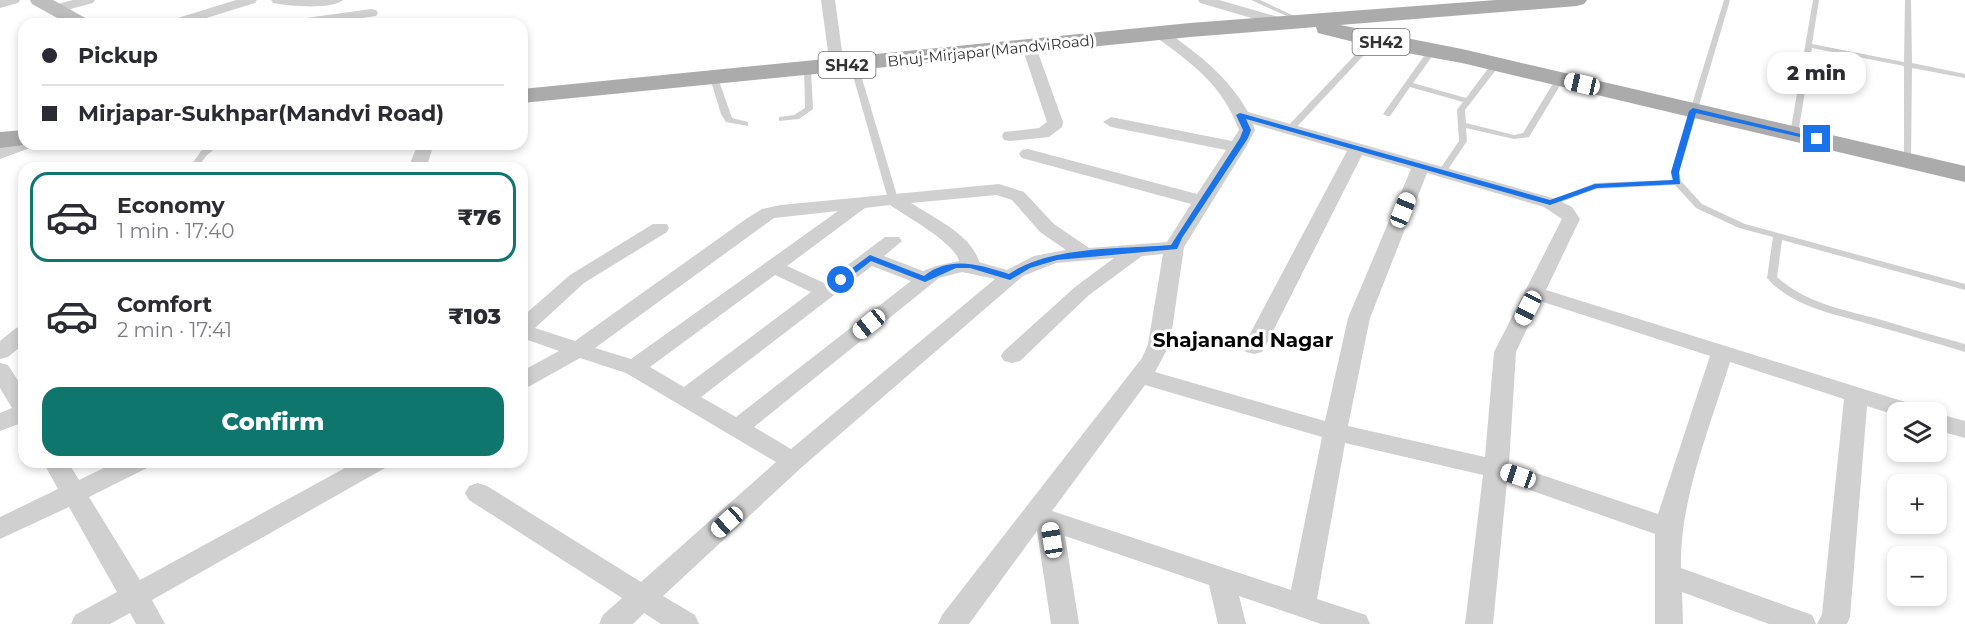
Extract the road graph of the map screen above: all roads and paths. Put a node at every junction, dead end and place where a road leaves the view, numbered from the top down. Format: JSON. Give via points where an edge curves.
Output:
{"nodes":[{"id":1,"x":13,"y":0,"type":"edge"},
{"id":2,"x":88,"y":0,"type":"edge"},
{"id":3,"x":250,"y":0,"type":"edge"},
{"id":4,"x":278,"y":0,"type":"edge"},
{"id":5,"x":336,"y":0,"type":"edge"},
{"id":6,"x":828,"y":0,"type":"edge"},
{"id":7,"x":1205,"y":0,"type":"edge"},
{"id":8,"x":1254,"y":0,"type":"edge"},
{"id":9,"x":1577,"y":0,"type":"edge"},
{"id":10,"x":1582,"y":0,"type":"edge"},
{"id":11,"x":1727,"y":0,"type":"edge"},
{"id":12,"x":1816,"y":0,"type":"edge"},
{"id":13,"x":1908,"y":0,"type":"edge"},
{"id":14,"x":0,"y":3,"type":"edge"},
{"id":15,"x":47,"y":4,"type":"edge"},
{"id":16,"x":371,"y":13,"type":"dead end"},
{"id":17,"x":72,"y":18,"type":"edge"},
{"id":18,"x":192,"y":18,"type":"edge"},
{"id":19,"x":335,"y":18,"type":"edge"},
{"id":20,"x":1417,"y":18,"type":"junction"},
{"id":21,"x":1313,"y":23,"type":"junction"},
{"id":22,"x":1167,"y":34,"type":"junction"},
{"id":23,"x":1374,"y":40,"type":"junction"},
{"id":24,"x":1808,"y":45,"type":"junction"},
{"id":25,"x":1029,"y":47,"type":"junction"},
{"id":26,"x":1430,"y":48,"type":"junction"},
{"id":27,"x":1496,"y":64,"type":"junction"},
{"id":28,"x":845,"y":65,"type":"junction"},
{"id":29,"x":1908,"y":65,"type":"junction"},
{"id":30,"x":807,"y":69,"type":"junction"},
{"id":31,"x":1965,"y":76,"type":"edge"},
{"id":32,"x":714,"y":78,"type":"junction"},
{"id":33,"x":1560,"y":79,"type":"junction"},
{"id":34,"x":1408,"y":84,"type":"junction"},
{"id":35,"x":528,"y":95,"type":"edge"},
{"id":36,"x":1469,"y":100,"type":"junction"},
{"id":37,"x":1693,"y":111,"type":"junction"},
{"id":38,"x":1387,"y":114,"type":"dead end"},
{"id":39,"x":1240,"y":115,"type":"junction"},
{"id":40,"x":782,"y":119,"type":"dead end"},
{"id":41,"x":1111,"y":122,"type":"dead end"},
{"id":42,"x":745,"y":124,"type":"dead end"},
{"id":43,"x":1462,"y":124,"type":"junction"},
{"id":44,"x":1290,"y":129,"type":"junction"},
{"id":45,"x":1794,"y":134,"type":"junction"},
{"id":46,"x":1010,"y":135,"type":"dead end"},
{"id":47,"x":18,"y":138,"type":"edge"},
{"id":48,"x":0,"y":140,"type":"edge"},
{"id":49,"x":18,"y":146,"type":"edge"},
{"id":50,"x":1238,"y":147,"type":"junction"},
{"id":51,"x":1357,"y":148,"type":"junction"},
{"id":52,"x":208,"y":150,"type":"edge"},
{"id":53,"x":0,"y":154,"type":"edge"},
{"id":54,"x":1028,"y":154,"type":"dead end"},
{"id":55,"x":1908,"y":160,"type":"junction"},
{"id":56,"x":198,"y":162,"type":"edge"},
{"id":57,"x":1432,"y":169,"type":"junction"},
{"id":58,"x":1965,"y":174,"type":"edge"},
{"id":59,"x":1677,"y":182,"type":"junction"},
{"id":60,"x":893,"y":199,"type":"junction"},
{"id":61,"x":1202,"y":201,"type":"junction"},
{"id":62,"x":860,"y":203,"type":"junction"},
{"id":63,"x":1550,"y":203,"type":"junction"},
{"id":64,"x":660,"y":228,"type":"dead end"},
{"id":65,"x":1778,"y":237,"type":"junction"},
{"id":66,"x":892,"y":241,"type":"dead end"},
{"id":67,"x":1174,"y":247,"type":"junction"},
{"id":68,"x":1137,"y":251,"type":"junction"},
{"id":69,"x":1086,"y":255,"type":"junction"},
{"id":70,"x":870,"y":258,"type":"junction"},
{"id":71,"x":970,"y":265,"type":"junction"},
{"id":72,"x":773,"y":267,"type":"junction"},
{"id":73,"x":1010,"y":278,"type":"junction"},
{"id":74,"x":925,"y":279,"type":"junction"},
{"id":75,"x":1965,"y":287,"type":"edge"},
{"id":76,"x":826,"y":291,"type":"junction"},
{"id":77,"x":1535,"y":293,"type":"junction"},
{"id":78,"x":528,"y":324,"type":"edge"},
{"id":79,"x":528,"y":332,"type":"edge"},
{"id":80,"x":18,"y":338,"type":"edge"},
{"id":81,"x":1254,"y":347,"type":"dead end"},
{"id":82,"x":1965,"y":348,"type":"edge"},
{"id":83,"x":579,"y":349,"type":"junction"},
{"id":84,"x":0,"y":352,"type":"edge"},
{"id":85,"x":1722,"y":352,"type":"junction"},
{"id":86,"x":1012,"y":356,"type":"dead end"},
{"id":87,"x":634,"y":368,"type":"junction"},
{"id":88,"x":0,"y":370,"type":"edge"},
{"id":89,"x":1141,"y":376,"type":"junction"},
{"id":90,"x":528,"y":378,"type":"edge"},
{"id":91,"x":1856,"y":395,"type":"junction"},
{"id":92,"x":686,"y":397,"type":"junction"},
{"id":93,"x":18,"y":400,"type":"edge"},
{"id":94,"x":1887,"y":405,"type":"edge"},
{"id":95,"x":18,"y":413,"type":"edge"},
{"id":96,"x":0,"y":423,"type":"edge"},
{"id":97,"x":1947,"y":424,"type":"edge"},
{"id":98,"x":738,"y":428,"type":"junction"},
{"id":99,"x":1965,"y":430,"type":"edge"},
{"id":100,"x":1335,"y":432,"type":"junction"},
{"id":101,"x":794,"y":461,"type":"junction"},
{"id":102,"x":59,"y":468,"type":"edge"},
{"id":103,"x":126,"y":468,"type":"edge"},
{"id":104,"x":365,"y":468,"type":"edge"},
{"id":105,"x":1496,"y":469,"type":"junction"},
{"id":106,"x":478,"y":493,"type":"dead end"},
{"id":107,"x":74,"y":494,"type":"junction"},
{"id":108,"x":1042,"y":517,"type":"junction"},
{"id":109,"x":1668,"y":528,"type":"junction"},
{"id":110,"x":0,"y":529,"type":"edge"},
{"id":111,"x":1668,"y":575,"type":"junction"},
{"id":112,"x":1221,"y":578,"type":"junction"},
{"id":113,"x":134,"y":596,"type":"junction"},
{"id":114,"x":643,"y":598,"type":"junction"},
{"id":115,"x":1302,"y":606,"type":"junction"},
{"id":116,"x":1792,"y":623,"type":"edge"},
{"id":117,"x":85,"y":624,"type":"edge"},
{"id":118,"x":150,"y":624,"type":"edge"},
{"id":119,"x":613,"y":624,"type":"edge"},
{"id":120,"x":685,"y":624,"type":"edge"},
{"id":121,"x":952,"y":624,"type":"edge"},
{"id":122,"x":1065,"y":624,"type":"edge"},
{"id":123,"x":1232,"y":624,"type":"edge"},
{"id":124,"x":1356,"y":624,"type":"edge"},
{"id":125,"x":1479,"y":624,"type":"edge"},
{"id":126,"x":1669,"y":624,"type":"edge"},
{"id":127,"x":1831,"y":624,"type":"edge"}],
"edges":[{"from":1,"to":14,"type":"street"},
{"from":2,"to":15,"type":"street"},
{"from":3,"to":18,"type":"street"},
{"from":4,"to":5,"type":"street"},
{"from":6,"to":28,"type":"street"},
{"from":7,"to":21,"type":"street"},
{"from":8,"to":21,"type":"lane"},
{"from":9,"to":21,"type":"main road"},
{"from":10,"to":20,"type":"main road","name":"Bhuj-Mirjapar(MandviRoad)"},
{"from":11,"to":37,"type":"lane"},
{"from":12,"to":24,"type":"lane"},
{"from":13,"to":29,"type":"lane"},
{"from":15,"to":17,"type":"street"},
{"from":16,"to":19,"type":"street"},
{"from":20,"to":21,"type":"main road","name":"Bhuj-Mirjapar(MandviRoad)"},
{"from":20,"to":26,"type":"main road","number":"SH42","via":[[1401,25],[1403,32]]},
{"from":21,"to":22,"type":"main road","name":"Bhuj-Mirjapar(MandviRoad)","number":"SH42"},
{"from":21,"to":22,"type":"main road","name":"Bhuj-Mirjapar(MandviRoad)","number":"SH42","via":[[1196,35]]},
{"from":21,"to":23,"type":"main road","number":"SH42"},
{"from":21,"to":26,"type":"main road","number":"SH42"},
{"from":22,"to":25,"type":"main road","name":"Bhuj-Mirjapar(MandviRoad)","number":"SH42"},
{"from":22,"to":39,"type":"street","via":[[1212,71]]},
{"from":23,"to":26,"type":"main road","number":"SH42"},
{"from":23,"to":44,"type":"lane"},
{"from":24,"to":29,"type":"lane"},
{"from":24,"to":45,"type":"lane"},
{"from":25,"to":28,"type":"main road","name":"Bhuj-Mirjapar(MandviRoad)","number":"SH42"},
{"from":25,"to":46,"type":"street","via":[[1054,127]]},
{"from":26,"to":27,"type":"main road","number":"SH42"},
{"from":26,"to":34,"type":"lane"},
{"from":27,"to":33,"type":"main road","number":"SH42"},
{"from":27,"to":36,"type":"lane"},
{"from":28,"to":30,"type":"main road","name":"Bhuj-Mirjapar(MandviRoad)","number":"SH42"},
{"from":28,"to":60,"type":"lane"},
{"from":29,"to":31,"type":"lane"},
{"from":29,"to":55,"type":"lane"},
{"from":30,"to":32,"type":"main road","name":"Bhuj-Mirjapar(MandviRoad)","number":"SH42"},
{"from":30,"to":40,"type":"lane","via":[[809,109]]},
{"from":32,"to":35,"type":"main road","name":"Bhuj-Mirjapar(MandviRoad)","number":"SH42"},
{"from":32,"to":42,"type":"lane","via":[[729,120]]},
{"from":33,"to":37,"type":"main road","number":"SH42"},
{"from":33,"to":43,"type":"lane","via":[[1526,135],[1515,137]]},
{"from":34,"to":36,"type":"lane"},
{"from":34,"to":38,"type":"lane"},
{"from":36,"to":43,"type":"lane","via":[[1461,110]]},
{"from":37,"to":45,"type":"main road","number":"SH42"},
{"from":37,"to":59,"type":"lane","via":[[1675,172]]},
{"from":39,"to":44,"type":"street"},
{"from":39,"to":50,"type":"street","via":[[1247,130]]},
{"from":41,"to":50,"type":"street"},
{"from":43,"to":57,"type":"lane","via":[[1463,141]]},
{"from":44,"to":51,"type":"street"},
{"from":45,"to":55,"type":"main road","number":"SH42"},
{"from":47,"to":48,"type":"main road"},
{"from":49,"to":53,"type":"street"},
{"from":50,"to":61,"type":"street"},
{"from":51,"to":57,"type":"street"},
{"from":51,"to":81,"type":"street"},
{"from":52,"to":56,"type":"lane"},
{"from":54,"to":61,"type":"street"},
{"from":55,"to":58,"type":"main road","number":"SH42"},
{"from":57,"to":63,"type":"street"},
{"from":57,"to":100,"type":"street","via":[[1359,318]]},
{"from":59,"to":63,"type":"lane","via":[[1595,186]]},
{"from":59,"to":65,"type":"lane","via":[[1699,206]]},
{"from":60,"to":62,"type":"street"},
{"from":60,"to":69,"type":"street","via":[[1006,190],[1017,196],[1047,228]]},
{"from":60,"to":71,"type":"street","via":[[956,242],[967,253]]},
{"from":61,"to":67,"type":"street"},
{"from":62,"to":72,"type":"street"},
{"from":62,"to":83,"type":"street","via":[[781,211],[762,217]]},
{"from":63,"to":77,"type":"street","via":[[1571,219]]},
{"from":64,"to":78,"type":"street","via":[[577,279]]},
{"from":65,"to":75,"type":"lane"},
{"from":65,"to":82,"type":"lane","via":[[1772,278],[1782,289],[1827,308]]},
{"from":66,"to":70,"type":"street"},
{"from":67,"to":68,"type":"street"},
{"from":67,"to":89,"type":"street","via":[[1159,344]]},
{"from":68,"to":69,"type":"street"},
{"from":68,"to":86,"type":"street","via":[[1082,291]]},
{"from":69,"to":73,"type":"street","via":[[1041,260]]},
{"from":70,"to":74,"type":"street"},
{"from":70,"to":76,"type":"street"},
{"from":71,"to":73,"type":"street"},
{"from":71,"to":74,"type":"street","via":[[955,265]]},
{"from":72,"to":76,"type":"street"},
{"from":72,"to":87,"type":"street"},
{"from":73,"to":101,"type":"street"},
{"from":74,"to":98,"type":"street"},
{"from":76,"to":92,"type":"street"},
{"from":77,"to":85,"type":"street"},
{"from":77,"to":105,"type":"street","via":[[1505,352]]},
{"from":79,"to":83,"type":"street"},
{"from":80,"to":84,"type":"street"},
{"from":83,"to":87,"type":"street"},
{"from":83,"to":90,"type":"street"},
{"from":85,"to":91,"type":"street"},
{"from":85,"to":109,"type":"street"},
{"from":87,"to":92,"type":"street"},
{"from":88,"to":93,"type":"street"},
{"from":89,"to":100,"type":"street"},
{"from":89,"to":108,"type":"street"},
{"from":91,"to":94,"type":"street"},
{"from":91,"to":127,"type":"street","via":[[1836,616]]},
{"from":92,"to":98,"type":"street"},
{"from":95,"to":96,"type":"street"},
{"from":97,"to":99,"type":"street"},
{"from":98,"to":101,"type":"street"},
{"from":100,"to":105,"type":"street"},
{"from":100,"to":115,"type":"street"},
{"from":101,"to":114,"type":"street"},
{"from":102,"to":107,"type":"street"},
{"from":103,"to":107,"type":"street"},
{"from":104,"to":113,"type":"street"},
{"from":105,"to":109,"type":"street"},
{"from":105,"to":125,"type":"street"},
{"from":106,"to":114,"type":"street"},
{"from":107,"to":110,"type":"street"},
{"from":107,"to":113,"type":"street"},
{"from":108,"to":112,"type":"street"},
{"from":108,"to":121,"type":"street"},
{"from":108,"to":122,"type":"street"},
{"from":109,"to":111,"type":"street"},
{"from":111,"to":116,"type":"street"},
{"from":111,"to":126,"type":"street"},
{"from":112,"to":115,"type":"street"},
{"from":112,"to":123,"type":"street"},
{"from":113,"to":117,"type":"street"},
{"from":113,"to":118,"type":"street"},
{"from":114,"to":119,"type":"street"},
{"from":114,"to":120,"type":"street"},
{"from":115,"to":124,"type":"street"}]}
